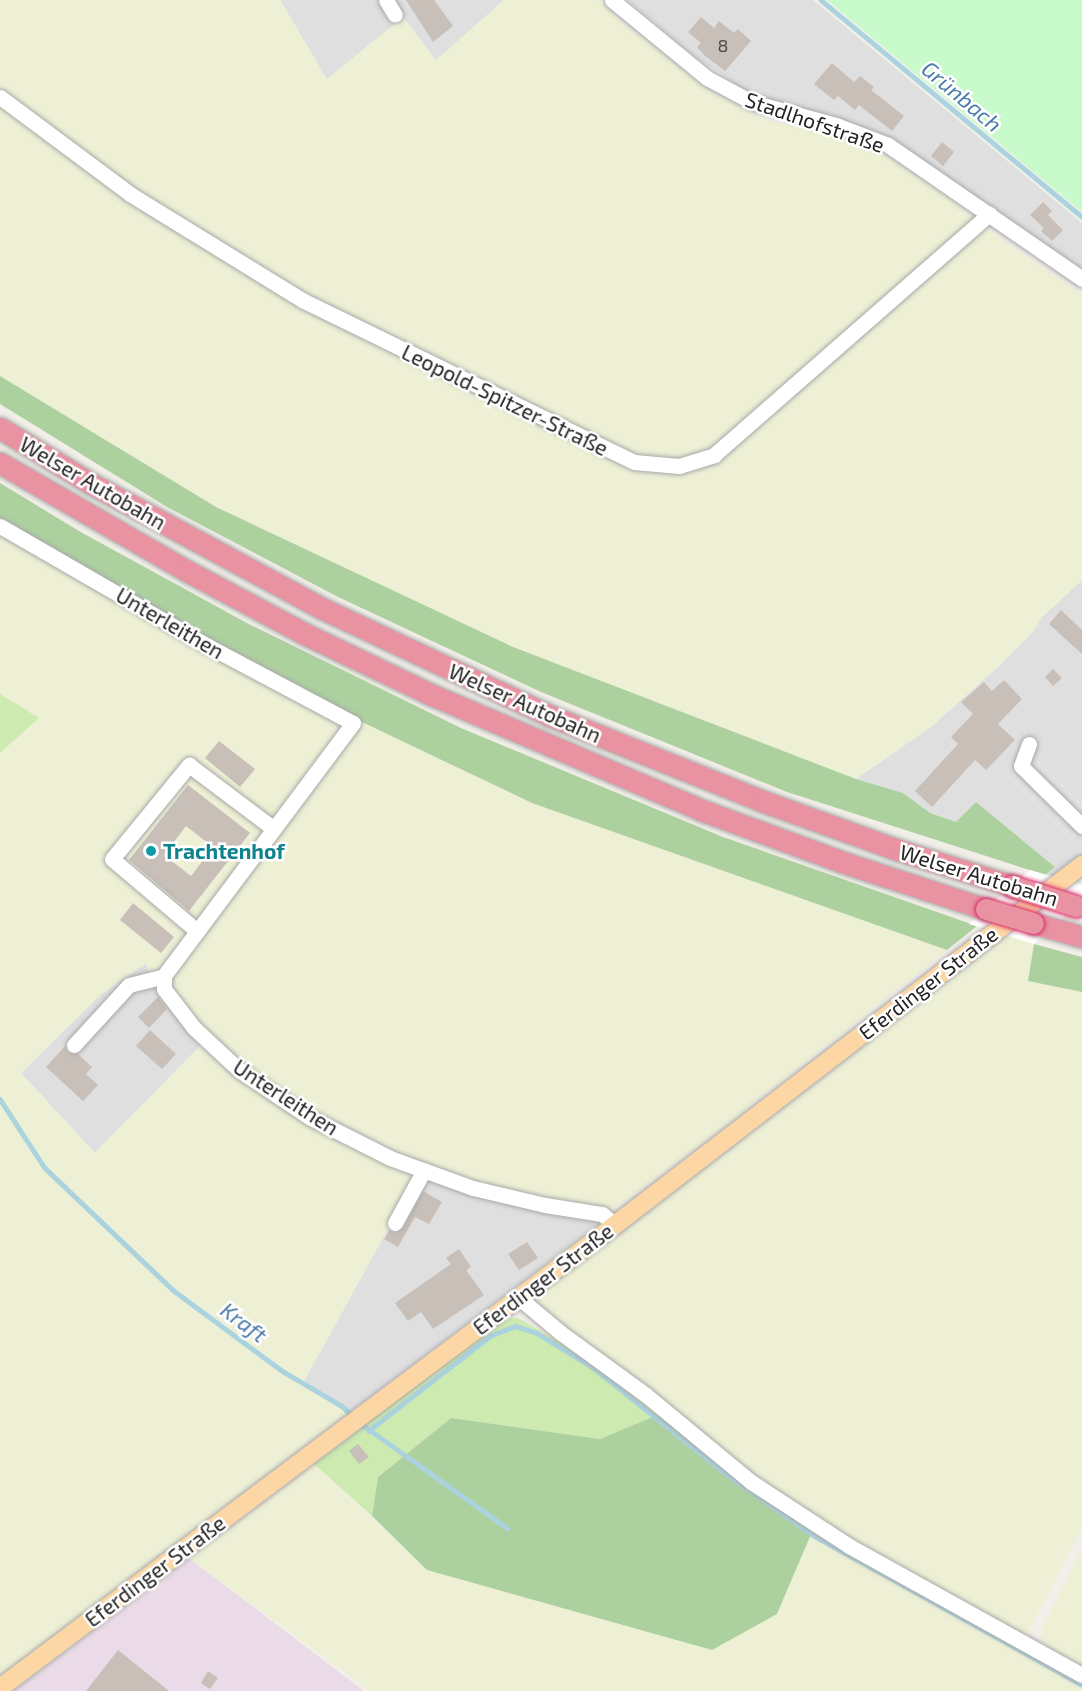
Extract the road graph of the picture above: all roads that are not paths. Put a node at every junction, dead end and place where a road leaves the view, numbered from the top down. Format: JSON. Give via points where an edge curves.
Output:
{"nodes":[{"id":1,"x":386,"y":0,"type":"edge"},
{"id":2,"x":612,"y":0,"type":"edge"},
{"id":3,"x":395,"y":15,"type":"dead end"},
{"id":4,"x":0,"y":97,"type":"edge"},
{"id":5,"x":989,"y":214,"type":"junction"},
{"id":6,"x":1082,"y":279,"type":"edge"},
{"id":7,"x":0,"y":428,"type":"edge"},
{"id":8,"x":0,"y":463,"type":"edge"},
{"id":9,"x":0,"y":526,"type":"edge"},
{"id":10,"x":1029,"y":744,"type":"dead end"},
{"id":11,"x":1082,"y":826,"type":"edge"},
{"id":12,"x":274,"y":829,"type":"junction"},
{"id":13,"x":1082,"y":865,"type":"edge"},
{"id":14,"x":1079,"y":906,"type":"edge"},
{"id":15,"x":197,"y":931,"type":"junction"},
{"id":16,"x":1082,"y":937,"type":"edge"},
{"id":17,"x":164,"y":976,"type":"junction"},
{"id":18,"x":74,"y":1045,"type":"dead end"},
{"id":19,"x":424,"y":1170,"type":"junction"},
{"id":20,"x":395,"y":1223,"type":"dead end"},
{"id":21,"x":615,"y":1225,"type":"junction"},
{"id":22,"x":518,"y":1297,"type":"junction"},
{"id":23,"x":1082,"y":1675,"type":"edge"},
{"id":24,"x":0,"y":1688,"type":"edge"}],
"edges":[{"from":1,"to":3,"type":"street"},
{"from":2,"to":5,"type":"street","name":"Stadlhofstraße","via":[[707,78],[731,92],[888,145]]},
{"from":4,"to":5,"type":"street","name":"Leopold-Spitzer-Straße","via":[[130,194],[302,300],[634,462],[679,466],[714,455]]},
{"from":5,"to":6,"type":"street","name":"Stadlhofstraße"},
{"from":7,"to":14,"type":"highway","name":"Welser Autobahn","bridge":true,"via":[[88,482],[319,608],[548,715],[762,801],[898,850]]},
{"from":8,"to":16,"type":"highway","name":"Welser Autobahn","bridge":true,"via":[[187,571],[432,695],[701,810],[842,861]]},
{"from":9,"to":12,"type":"street","name":"Unterleithen","via":[[208,646],[353,723]]},
{"from":10,"to":11,"type":"street","via":[[1021,766]]},
{"from":12,"to":15,"type":"street","name":"Unterleithen"},
{"from":12,"to":15,"type":"street","via":[[189,765],[112,859]]},
{"from":13,"to":21,"type":"main road","name":"Eferdinger Straße"},
{"from":15,"to":17,"type":"street","name":"Unterleithen"},
{"from":17,"to":18,"type":"street","via":[[129,986]]},
{"from":17,"to":19,"type":"street","name":"Unterleithen","via":[[164,990],[194,1028],[239,1070],[309,1117],[390,1158]]},
{"from":19,"to":20,"type":"street"},
{"from":19,"to":21,"type":"street","name":"Unterleithen","via":[[474,1188],[603,1214]]},
{"from":21,"to":22,"type":"main road","name":"Eferdinger Straße"},
{"from":22,"to":23,"type":"street","via":[[751,1482],[849,1545]]},
{"from":22,"to":24,"type":"main road","name":"Eferdinger Straße"}]}
